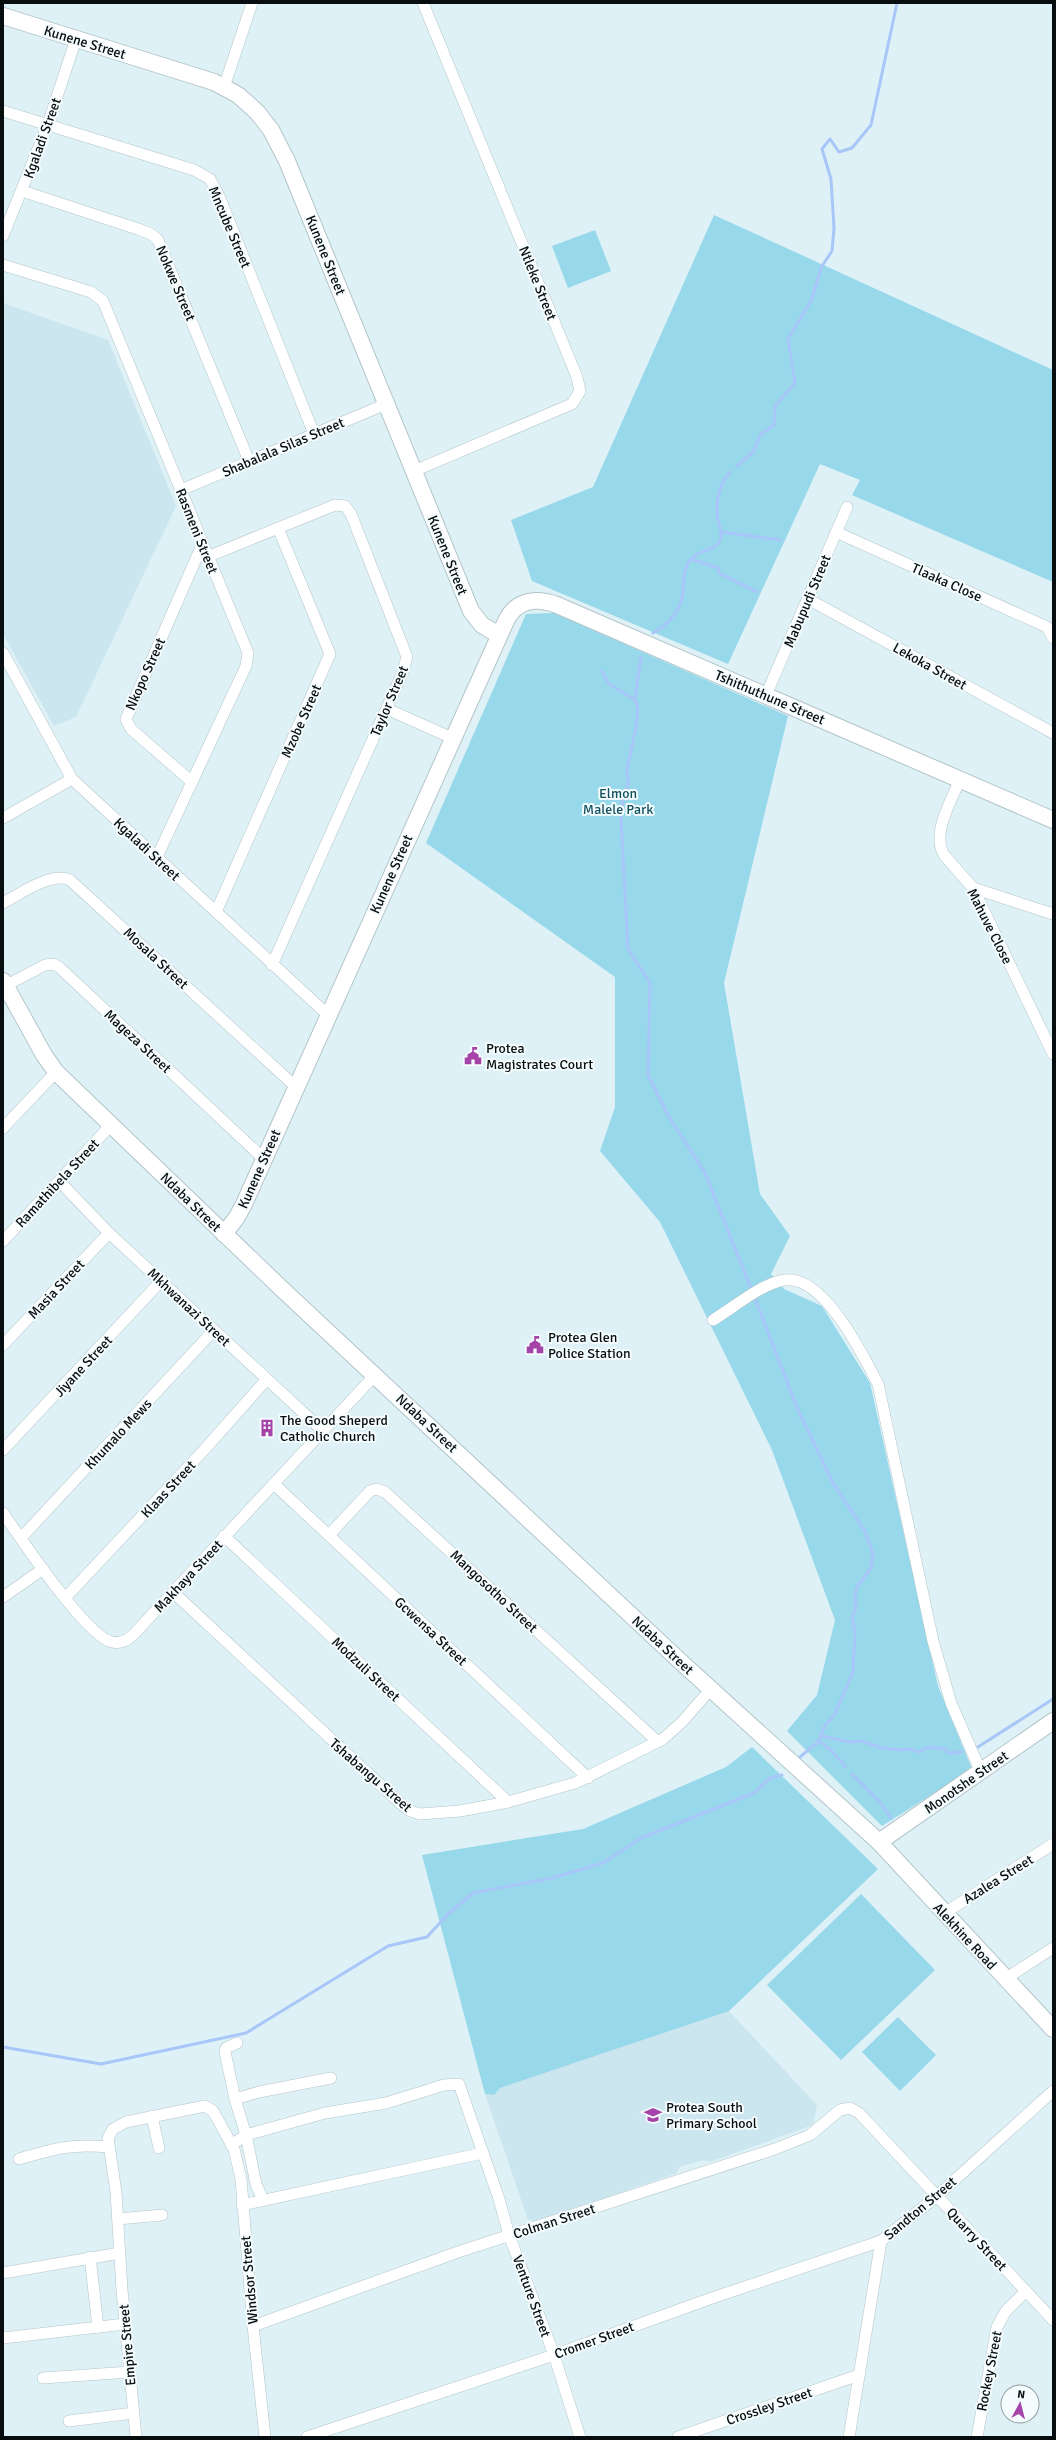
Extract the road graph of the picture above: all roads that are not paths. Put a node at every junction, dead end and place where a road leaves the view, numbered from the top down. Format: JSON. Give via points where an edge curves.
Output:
{"nodes":[{"id":1,"x":252,"y":3,"type":"edge"},
{"id":2,"x":424,"y":3,"type":"edge"},
{"id":3,"x":3,"y":16,"type":"edge"},
{"id":4,"x":76,"y":39,"type":"junction"},
{"id":5,"x":224,"y":87,"type":"junction"},
{"id":6,"x":3,"y":111,"type":"edge"},
{"id":7,"x":48,"y":124,"type":"junction"},
{"id":8,"x":22,"y":192,"type":"junction"},
{"id":9,"x":3,"y":236,"type":"edge"},
{"id":10,"x":3,"y":265,"type":"edge"},
{"id":11,"x":386,"y":404,"type":"junction"},
{"id":12,"x":314,"y":434,"type":"junction"},
{"id":13,"x":249,"y":461,"type":"junction"},
{"id":14,"x":414,"y":470,"type":"junction"},
{"id":15,"x":180,"y":490,"type":"junction"},
{"id":16,"x":847,"y":507,"type":"dead end"},
{"id":17,"x":278,"y":528,"type":"junction"},
{"id":18,"x":836,"y":532,"type":"junction"},
{"id":19,"x":202,"y":544,"type":"junction"},
{"id":20,"x":207,"y":557,"type":"junction"},
{"id":21,"x":808,"y":599,"type":"junction"},
{"id":22,"x":499,"y":635,"type":"junction"},
{"id":23,"x":1053,"y":638,"type":"edge"},
{"id":24,"x":3,"y":654,"type":"edge"},
{"id":25,"x":766,"y":695,"type":"junction"},
{"id":26,"x":387,"y":709,"type":"junction"},
{"id":27,"x":1053,"y":733,"type":"edge"},
{"id":28,"x":452,"y":738,"type":"junction"},
{"id":29,"x":72,"y":779,"type":"junction"},
{"id":30,"x":960,"y":779,"type":"junction"},
{"id":31,"x":192,"y":782,"type":"junction"},
{"id":32,"x":4,"y":814,"type":"edge"},
{"id":33,"x":1053,"y":820,"type":"edge"},
{"id":34,"x":157,"y":857,"type":"junction"},
{"id":35,"x":973,"y":888,"type":"junction"},
{"id":36,"x":3,"y":903,"type":"edge"},
{"id":37,"x":216,"y":912,"type":"junction"},
{"id":38,"x":1053,"y":914,"type":"edge"},
{"id":39,"x":272,"y":965,"type":"junction"},
{"id":40,"x":4,"y":985,"type":"edge"},
{"id":41,"x":328,"y":1015,"type":"junction"},
{"id":42,"x":1052,"y":1051,"type":"edge"},
{"id":43,"x":56,"y":1072,"type":"junction"},
{"id":44,"x":296,"y":1087,"type":"junction"},
{"id":45,"x":111,"y":1125,"type":"junction"},
{"id":46,"x":3,"y":1128,"type":"edge"},
{"id":47,"x":264,"y":1159,"type":"junction"},
{"id":48,"x":59,"y":1181,"type":"junction"},
{"id":49,"x":109,"y":1232,"type":"junction"},
{"id":50,"x":224,"y":1234,"type":"junction"},
{"id":51,"x":3,"y":1241,"type":"edge"},
{"id":52,"x":162,"y":1280,"type":"junction"},
{"id":53,"x":713,"y":1320,"type":"dead end"},
{"id":54,"x":214,"y":1330,"type":"junction"},
{"id":55,"x":3,"y":1345,"type":"edge"},
{"id":56,"x":375,"y":1375,"type":"junction"},
{"id":57,"x":267,"y":1379,"type":"junction"},
{"id":58,"x":322,"y":1430,"type":"junction"},
{"id":59,"x":3,"y":1450,"type":"edge"},
{"id":60,"x":274,"y":1484,"type":"junction"},
{"id":61,"x":3,"y":1513,"type":"edge"},
{"id":62,"x":329,"y":1535,"type":"junction"},
{"id":63,"x":224,"y":1536,"type":"junction"},
{"id":64,"x":21,"y":1538,"type":"junction"},
{"id":65,"x":43,"y":1569,"type":"junction"},
{"id":66,"x":173,"y":1592,"type":"junction"},
{"id":67,"x":3,"y":1597,"type":"edge"},
{"id":68,"x":66,"y":1597,"type":"junction"},
{"id":69,"x":710,"y":1690,"type":"junction"},
{"id":70,"x":1053,"y":1721,"type":"edge"},
{"id":71,"x":658,"y":1742,"type":"junction"},
{"id":72,"x":981,"y":1772,"type":"junction"},
{"id":73,"x":588,"y":1778,"type":"junction"},
{"id":74,"x":508,"y":1802,"type":"junction"},
{"id":75,"x":879,"y":1842,"type":"junction"},
{"id":76,"x":1053,"y":1844,"type":"edge"},
{"id":77,"x":944,"y":1914,"type":"junction"},
{"id":78,"x":1053,"y":1948,"type":"edge"},
{"id":79,"x":1005,"y":1979,"type":"junction"},
{"id":80,"x":1053,"y":2029,"type":"edge"},
{"id":81,"x":237,"y":2043,"type":"dead end"},
{"id":82,"x":331,"y":2078,"type":"dead end"},
{"id":83,"x":1053,"y":2090,"type":"edge"},
{"id":84,"x":235,"y":2099,"type":"junction"},
{"id":85,"x":850,"y":2108,"type":"joint"},
{"id":86,"x":152,"y":2116,"type":"junction"},
{"id":87,"x":246,"y":2135,"type":"junction"},
{"id":88,"x":231,"y":2145,"type":"junction"},
{"id":89,"x":109,"y":2147,"type":"junction"},
{"id":90,"x":159,"y":2148,"type":"dead end"},
{"id":91,"x":484,"y":2152,"type":"junction"},
{"id":92,"x":19,"y":2158,"type":"dead end"},
{"id":93,"x":937,"y":2196,"type":"junction"},
{"id":94,"x":263,"y":2200,"type":"junction"},
{"id":95,"x":242,"y":2205,"type":"junction"},
{"id":96,"x":162,"y":2215,"type":"dead end"},
{"id":97,"x":118,"y":2219,"type":"junction"},
{"id":98,"x":509,"y":2235,"type":"junction"},
{"id":99,"x":881,"y":2241,"type":"junction"},
{"id":100,"x":120,"y":2253,"type":"junction"},
{"id":101,"x":90,"y":2258,"type":"junction"},
{"id":102,"x":3,"y":2273,"type":"edge"},
{"id":103,"x":1026,"y":2291,"type":"junction"},
{"id":104,"x":1053,"y":2320,"type":"edge"},
{"id":105,"x":125,"y":2324,"type":"junction"},
{"id":106,"x":252,"y":2326,"type":"junction"},
{"id":107,"x":98,"y":2327,"type":"junction"},
{"id":108,"x":3,"y":2338,"type":"edge"},
{"id":109,"x":554,"y":2355,"type":"junction"},
{"id":110,"x":130,"y":2372,"type":"junction"},
{"id":111,"x":859,"y":2375,"type":"junction"},
{"id":112,"x":44,"y":2378,"type":"dead end"},
{"id":113,"x":134,"y":2413,"type":"junction"},
{"id":114,"x":69,"y":2421,"type":"dead end"},
{"id":115,"x":136,"y":2437,"type":"edge"},
{"id":116,"x":266,"y":2437,"type":"edge"},
{"id":117,"x":307,"y":2437,"type":"edge"},
{"id":118,"x":580,"y":2437,"type":"edge"},
{"id":119,"x":678,"y":2437,"type":"edge"},
{"id":120,"x":849,"y":2437,"type":"edge"},
{"id":121,"x":977,"y":2437,"type":"edge"}],
"edges":[{"from":1,"to":5,"type":"street"},
{"from":2,"to":14,"type":"street","name":"Ntleke Street","via":[[577,377],[580,391],[572,404]]},
{"from":3,"to":4,"type":"street","name":"Kunene Street"},
{"from":4,"to":5,"type":"street","name":"Kunene Street","via":[[203,78]]},
{"from":4,"to":7,"type":"street","name":"Kgaladi Street"},
{"from":5,"to":11,"type":"street","name":"Kunene Street","via":[[238,95],[257,112],[278,140]]},
{"from":6,"to":7,"type":"street","name":"Mncube Street"},
{"from":7,"to":8,"type":"street","name":"Kgaladi Street"},
{"from":7,"to":12,"type":"street","name":"Mncube Street","via":[[194,170],[210,179],[218,192]]},
{"from":8,"to":9,"type":"street","name":"Kgaladi Street"},
{"from":8,"to":13,"type":"street","name":"Nokwe Street","via":[[151,234],[158,240]]},
{"from":10,"to":15,"type":"street","name":"Rasmeni Street","via":[[91,292],[101,299]]},
{"from":11,"to":12,"type":"street","name":"Shabalala Silas Street"},
{"from":11,"to":14,"type":"street","name":"Kunene Street"},
{"from":12,"to":13,"type":"street","name":"Shabalala Silas Street"},
{"from":13,"to":15,"type":"street","name":"Shabalala Silas Street"},
{"from":14,"to":22,"type":"street","name":"Kunene Street","via":[[471,611],[482,625]]},
{"from":15,"to":19,"type":"street","name":"Rasmeni Street"},
{"from":16,"to":18,"type":"street","name":"Mabupudi Street"},
{"from":17,"to":20,"type":"street","name":"Taylor Street"},
{"from":17,"to":26,"type":"street","name":"Taylor Street","via":[[336,505],[345,506],[349,510],[407,657],[406,666]]},
{"from":17,"to":37,"type":"street","name":"Mzobe Street","via":[[330,654]]},
{"from":18,"to":21,"type":"street","name":"Mabupudi Street"},
{"from":18,"to":23,"type":"street","name":"Tlaaka Close","via":[[1047,627]]},
{"from":19,"to":20,"type":"street","name":"Rasmeni Street"},
{"from":19,"to":31,"type":"street","name":"Nkopo Street","via":[[126,719],[131,729]]},
{"from":20,"to":31,"type":"street","name":"Rasmeni Street","via":[[248,656],[246,666]]},
{"from":21,"to":25,"type":"street","name":"Mabupudi Street"},
{"from":21,"to":27,"type":"street","name":"Lekoka Street"},
{"from":22,"to":25,"type":"street","name":"Tshithuthune Street","via":[[512,611],[528,601],[540,600]]},
{"from":22,"to":28,"type":"street","name":"Kunene Street"},
{"from":24,"to":29,"type":"street","name":"Kgaladi Street"},
{"from":25,"to":30,"type":"street","name":"Tshithuthune Street"},
{"from":26,"to":28,"type":"street"},
{"from":26,"to":39,"type":"street","name":"Taylor Street"},
{"from":28,"to":41,"type":"street","name":"Kunene Street"},
{"from":29,"to":32,"type":"street"},
{"from":29,"to":34,"type":"street","name":"Kgaladi Street"},
{"from":30,"to":33,"type":"street","name":"Tshithuthune Street"},
{"from":30,"to":35,"type":"street","name":"Mahuve Close","via":[[940,832],[939,845],[944,855]]},
{"from":31,"to":34,"type":"street","name":"Rasmeni Street"},
{"from":34,"to":37,"type":"street","name":"Kgaladi Street"},
{"from":35,"to":38,"type":"street"},
{"from":35,"to":42,"type":"street","name":"Mahuve Close"},
{"from":36,"to":44,"type":"street","name":"Mosala Street","via":[[51,878],[61,877],[70,880]]},
{"from":37,"to":39,"type":"street","name":"Kgaladi Street"},
{"from":39,"to":41,"type":"street","name":"Kgaladi Street"},
{"from":40,"to":43,"type":"street","name":"Ndaba Street"},
{"from":40,"to":47,"type":"street","name":"Mageza Street","via":[[45,965],[53,964],[59,967]]},
{"from":41,"to":44,"type":"street","name":"Kunene Street"},
{"from":43,"to":45,"type":"street","name":"Ndaba Street"},
{"from":43,"to":46,"type":"street"},
{"from":44,"to":47,"type":"street","name":"Kunene Street"},
{"from":45,"to":48,"type":"street","name":"Ramathibela Street"},
{"from":45,"to":50,"type":"street","name":"Ndaba Street"},
{"from":47,"to":50,"type":"street","name":"Kunene Street","via":[[240,1213]]},
{"from":48,"to":49,"type":"street","name":"Mkhwanazi Street"},
{"from":48,"to":51,"type":"street","name":"Ramathibela Street"},
{"from":49,"to":52,"type":"street","name":"Mkhwanazi Street"},
{"from":49,"to":55,"type":"street","name":"Masia Street"},
{"from":50,"to":56,"type":"street","name":"Ndaba Street"},
{"from":52,"to":54,"type":"street","name":"Mkhwanazi Street"},
{"from":52,"to":59,"type":"street","name":"Jiyane Street"},
{"from":53,"to":72,"type":"street","via":[[765,1287],[784,1280],[799,1281],[819,1296],[838,1316],[861,1351],[878,1384],[933,1641],[952,1703]]},
{"from":54,"to":57,"type":"street","name":"Mkhwanazi Street"},
{"from":54,"to":64,"type":"street","name":"Khumalo Mews"},
{"from":56,"to":58,"type":"street","name":"Makhaya Street"},
{"from":56,"to":69,"type":"street","name":"Ndaba Street"},
{"from":57,"to":58,"type":"street","name":"Mkhwanazi Street"},
{"from":57,"to":68,"type":"street","name":"Klaas Street","via":[[178,1479]]},
{"from":58,"to":60,"type":"street","name":"Makhaya Street"},
{"from":60,"to":62,"type":"street","name":"Gcwensa Street"},
{"from":60,"to":63,"type":"street","name":"Makhaya Street"},
{"from":61,"to":64,"type":"street","name":"Makhaya Street"},
{"from":62,"to":71,"type":"street","name":"Mangosotho Street","via":[[370,1491],[377,1489],[386,1492]]},
{"from":62,"to":73,"type":"street","name":"Gcwensa Street"},
{"from":63,"to":66,"type":"street","name":"Makhaya Street"},
{"from":63,"to":74,"type":"street","name":"Modzuli Street"},
{"from":64,"to":65,"type":"street","name":"Makhaya Street"},
{"from":65,"to":67,"type":"street"},
{"from":65,"to":68,"type":"street","name":"Makhaya Street"},
{"from":66,"to":68,"type":"street","name":"Makhaya Street","via":[[131,1637],[118,1643],[106,1640],[96,1633]]},
{"from":66,"to":74,"type":"street","name":"Tshabangu Street","via":[[410,1811],[432,1814]]},
{"from":69,"to":71,"type":"street","name":"Tshabangu Street","via":[[682,1722]]},
{"from":69,"to":75,"type":"street","name":"Ndaba Street"},
{"from":70,"to":72,"type":"street","name":"Monotshe Street"},
{"from":71,"to":73,"type":"street","name":"Tshabangu Street"},
{"from":72,"to":75,"type":"street","name":"Monotshe Street"},
{"from":73,"to":74,"type":"street","name":"Tshabangu Street"},
{"from":75,"to":77,"type":"street","name":"Alekhine Road"},
{"from":76,"to":77,"type":"street","name":"Azalea Street"},
{"from":77,"to":79,"type":"street","name":"Alekhine Road"},
{"from":78,"to":79,"type":"street"},
{"from":79,"to":80,"type":"street","name":"Alekhine Road"},
{"from":81,"to":84,"type":"street","via":[[226,2048],[225,2052]]},
{"from":82,"to":84,"type":"street"},
{"from":83,"to":93,"type":"street","name":"Sandton Street"},
{"from":84,"to":87,"type":"street"},
{"from":85,"to":93,"type":"street","name":"Quarry Street","via":[[859,2113]]},
{"from":85,"to":98,"type":"street","name":"Colman Street","via":[[840,2110],[810,2135],[787,2145]]},
{"from":86,"to":88,"type":"street","name":"Windsor Street","via":[[208,2106]]},
{"from":86,"to":89,"type":"street","via":[[118,2125],[110,2134]]},
{"from":86,"to":90,"type":"street"},
{"from":87,"to":88,"type":"street"},
{"from":87,"to":91,"type":"street","name":"Venture Street","via":[[325,2113],[386,2103],[451,2083],[460,2086]]},
{"from":87,"to":94,"type":"street","via":[[256,2184]]},
{"from":88,"to":95,"type":"street","name":"Windsor Street","via":[[241,2179]]},
{"from":89,"to":92,"type":"street","via":[[83,2144],[60,2146]]},
{"from":89,"to":97,"type":"street","name":"Empire Street"},
{"from":91,"to":94,"type":"street"},
{"from":91,"to":98,"type":"street","name":"Venture Street"},
{"from":93,"to":99,"type":"street","name":"Sandton Street"},
{"from":93,"to":103,"type":"street","name":"Quarry Street"},
{"from":94,"to":95,"type":"street"},
{"from":95,"to":106,"type":"street","name":"Windsor Street"},
{"from":96,"to":97,"type":"street"},
{"from":97,"to":100,"type":"street","name":"Empire Street"},
{"from":98,"to":106,"type":"street","name":"Colman Street"},
{"from":98,"to":109,"type":"street","name":"Venture Street"},
{"from":99,"to":109,"type":"street","name":"Cromer Street"},
{"from":99,"to":111,"type":"street","name":"Sandton Street"},
{"from":100,"to":101,"type":"street"},
{"from":100,"to":105,"type":"street","name":"Empire Street"},
{"from":101,"to":102,"type":"street"},
{"from":101,"to":107,"type":"street"},
{"from":103,"to":104,"type":"street","name":"Quarry Street"},
{"from":103,"to":121,"type":"street","name":"Rockey Street","via":[[1006,2311],[997,2327]]},
{"from":105,"to":107,"type":"street"},
{"from":105,"to":110,"type":"street","name":"Empire Street"},
{"from":106,"to":116,"type":"street","name":"Windsor Street"},
{"from":107,"to":108,"type":"street"},
{"from":109,"to":117,"type":"street","name":"Cromer Street"},
{"from":109,"to":118,"type":"street","name":"Venture Street"},
{"from":110,"to":112,"type":"street"},
{"from":110,"to":113,"type":"street","name":"Empire Street"},
{"from":111,"to":119,"type":"street","name":"Crossley Street"},
{"from":111,"to":120,"type":"street","name":"Sandton Street"},
{"from":113,"to":114,"type":"street"},
{"from":113,"to":115,"type":"street","name":"Empire Street"}]}
